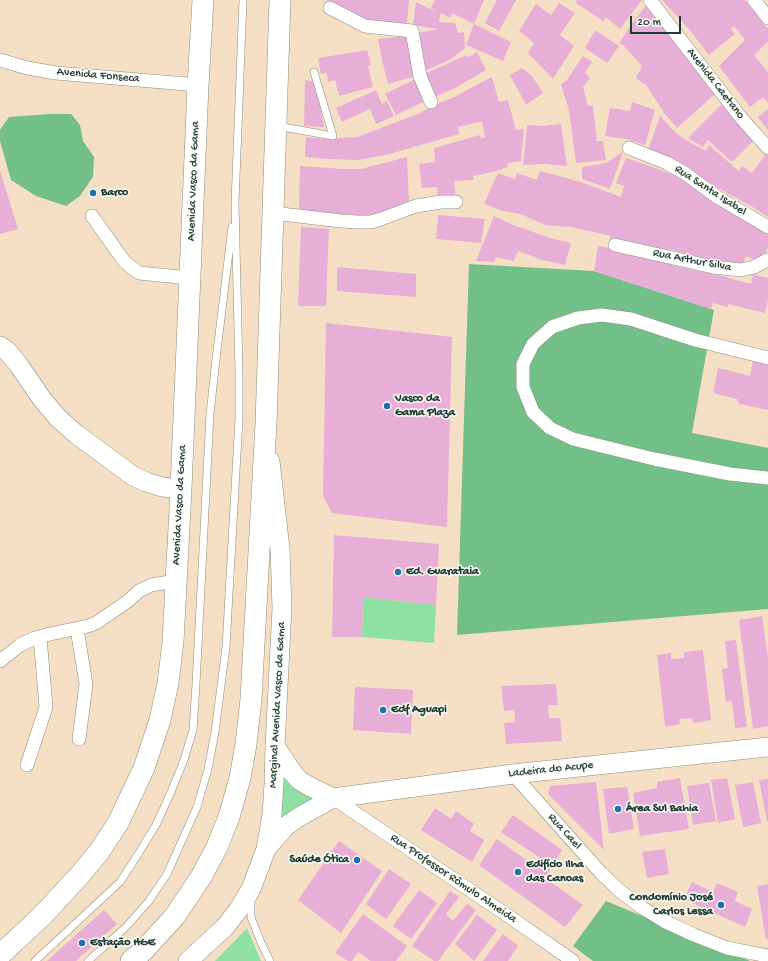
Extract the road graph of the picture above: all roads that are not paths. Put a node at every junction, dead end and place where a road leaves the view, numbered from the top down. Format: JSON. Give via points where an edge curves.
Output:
{"nodes":[{"id":1,"x":203,"y":0,"type":"edge"},
{"id":2,"x":243,"y":0,"type":"edge"},
{"id":3,"x":280,"y":0,"type":"edge"},
{"id":4,"x":650,"y":0,"type":"edge"},
{"id":5,"x":754,"y":0,"type":"edge"},
{"id":6,"x":330,"y":8,"type":"dead end"},
{"id":7,"x":768,"y":18,"type":"edge"},
{"id":8,"x":0,"y":60,"type":"edge"},
{"id":9,"x":314,"y":72,"type":"dead end"},
{"id":10,"x":198,"y":85,"type":"junction"},
{"id":11,"x":432,"y":102,"type":"dead end"},
{"id":12,"x":275,"y":125,"type":"junction"},
{"id":13,"x":629,"y":148,"type":"dead end"},
{"id":14,"x":768,"y":148,"type":"edge"},
{"id":15,"x":456,"y":202,"type":"dead end"},
{"id":16,"x":235,"y":203,"type":"junction"},
{"id":17,"x":274,"y":213,"type":"junction"},
{"id":18,"x":92,"y":216,"type":"dead end"},
{"id":19,"x":768,"y":227,"type":"edge"},
{"id":20,"x":615,"y":245,"type":"dead end"},
{"id":21,"x":768,"y":260,"type":"edge"},
{"id":22,"x":190,"y":278,"type":"junction"},
{"id":23,"x":0,"y":346,"type":"edge"},
{"id":24,"x":768,"y":358,"type":"edge"},
{"id":25,"x":266,"y":423,"type":"junction"},
{"id":26,"x":768,"y":478,"type":"edge"},
{"id":27,"x":181,"y":489,"type":"junction"},
{"id":28,"x":176,"y":581,"type":"junction"},
{"id":29,"x":77,"y":629,"type":"junction"},
{"id":30,"x":40,"y":637,"type":"junction"},
{"id":31,"x":0,"y":661,"type":"edge"},
{"id":32,"x":80,"y":739,"type":"dead end"},
{"id":33,"x":275,"y":746,"type":"junction"},
{"id":34,"x":768,"y":747,"type":"edge"},
{"id":35,"x":27,"y":765,"type":"dead end"},
{"id":36,"x":513,"y":774,"type":"junction"},
{"id":37,"x":334,"y":798,"type":"junction"},
{"id":38,"x":266,"y":849,"type":"junction"},
{"id":39,"x":251,"y":889,"type":"junction"},
{"id":40,"x":0,"y":955,"type":"edge"},
{"id":41,"x":768,"y":956,"type":"edge"},
{"id":42,"x":35,"y":961,"type":"edge"},
{"id":43,"x":88,"y":961,"type":"edge"},
{"id":44,"x":132,"y":961,"type":"edge"},
{"id":45,"x":188,"y":961,"type":"edge"},
{"id":46,"x":270,"y":961,"type":"edge"},
{"id":47,"x":573,"y":961,"type":"edge"}],
"edges":[{"from":1,"to":10,"type":"main road","name":"Avenida Vasco da Gama"},
{"from":2,"to":16,"type":"lane"},
{"from":3,"to":12,"type":"main road"},
{"from":4,"to":14,"type":"street","name":"Avenida Caetano","via":[[742,119]]},
{"from":5,"to":7,"type":"street"},
{"from":6,"to":11,"type":"street","via":[[365,26],[412,31],[420,76]]},
{"from":8,"to":10,"type":"street","name":"Avenida Fonseca","via":[[56,73]]},
{"from":9,"to":12,"type":"lane","via":[[333,136]]},
{"from":10,"to":22,"type":"main road","name":"Avenida Vasco da Gama"},
{"from":12,"to":17,"type":"main road"},
{"from":13,"to":19,"type":"street","name":"Rua Santa Isabel","via":[[667,163]]},
{"from":15,"to":17,"type":"street","via":[[422,204],[371,222]]},
{"from":16,"to":42,"type":"lane","via":[[210,414],[193,730],[184,760],[156,825],[120,882]]},
{"from":16,"to":43,"type":"lane","via":[[239,418],[226,647],[208,769],[197,807],[167,874],[149,901],[126,927]]},
{"from":17,"to":25,"type":"main road"},
{"from":18,"to":22,"type":"street","via":[[131,268],[139,273]]},
{"from":20,"to":21,"type":"street","name":"Rua Arthur Silva","via":[[713,267],[740,270]]},
{"from":22,"to":27,"type":"main road","name":"Avenida Vasco da Gama"},
{"from":23,"to":27,"type":"street","via":[[18,364],[58,418],[76,434],[133,476],[162,487]]},
{"from":24,"to":26,"type":"street","via":[[695,340],[631,319],[602,315],[578,318],[552,327],[533,344],[523,364],[523,388],[533,412],[550,428],[573,439],[654,459],[730,474]]},
{"from":25,"to":33,"type":"street","name":"Marginal Avenida Vasco da Gama","via":[[280,549],[282,608]]},
{"from":25,"to":44,"type":"main road","via":[[251,699],[240,778],[229,817],[201,877],[175,916]]},
{"from":27,"to":28,"type":"main road","name":"Avenida Vasco da Gama"},
{"from":28,"to":29,"type":"street","via":[[151,585],[139,591],[103,619]]},
{"from":28,"to":40,"type":"main road","name":"Avenida Vasco da Gama","via":[[168,683],[160,720],[134,790],[118,823],[99,852],[41,917]]},
{"from":29,"to":30,"type":"street"},
{"from":29,"to":32,"type":"street","via":[[86,684]]},
{"from":30,"to":31,"type":"street","via":[[20,645]]},
{"from":30,"to":35,"type":"street","via":[[46,707]]},
{"from":33,"to":37,"type":"street","via":[[299,780]]},
{"from":33,"to":38,"type":"street","name":"Marginal Avenida Vasco da Gama","via":[[272,815]]},
{"from":34,"to":36,"type":"street","name":"Ladeira do Acupe"},
{"from":36,"to":37,"type":"street","name":"Ladeira do Acupe"},
{"from":36,"to":41,"type":"street","name":"Rua Cael","via":[[602,873],[641,907],[664,921],[727,948]]},
{"from":37,"to":38,"type":"street","name":"Ladeira do Acupe","via":[[286,826]]},
{"from":37,"to":47,"type":"street","name":"Rua Professor Rômulo Almeida"},
{"from":38,"to":39,"type":"street","name":"Marginal Avenida Vasco da Gama"},
{"from":39,"to":45,"type":"street","name":"Marginal Avenida Vasco da Gama","via":[[225,927]]},
{"from":39,"to":46,"type":"lane","via":[[251,917]]}]}
